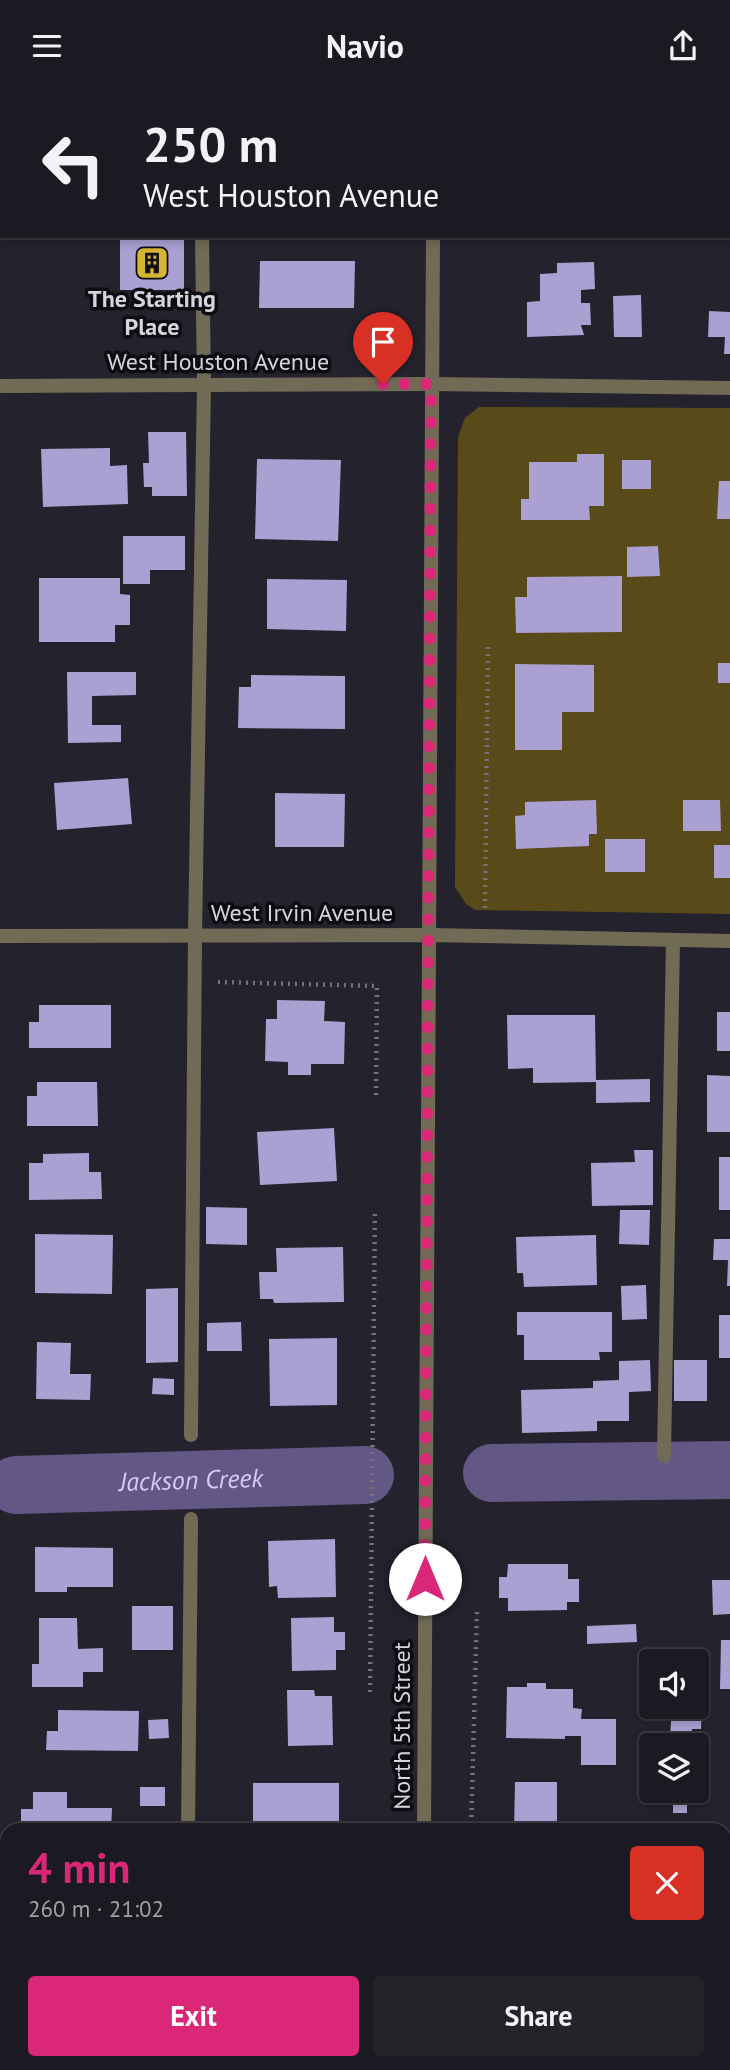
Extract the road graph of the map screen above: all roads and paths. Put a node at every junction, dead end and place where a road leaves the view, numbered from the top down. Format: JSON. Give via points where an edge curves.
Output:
{"nodes":[{"id":1,"x":202,"y":238,"type":"edge"},
{"id":2,"x":433,"y":238,"type":"edge"},
{"id":3,"x":431,"y":384,"type":"junction"},
{"id":4,"x":204,"y":385,"type":"junction"},
{"id":5,"x":0,"y":386,"type":"edge"},
{"id":6,"x":730,"y":388,"type":"edge"},
{"id":7,"x":488,"y":647,"type":"dead end"},
{"id":8,"x":485,"y":908,"type":"dead end"},
{"id":9,"x":0,"y":936,"type":"edge"},
{"id":10,"x":195,"y":936,"type":"junction"},
{"id":11,"x":430,"y":936,"type":"junction"},
{"id":12,"x":673,"y":940,"type":"junction"},
{"id":13,"x":730,"y":941,"type":"edge"},
{"id":14,"x":195,"y":982,"type":"junction"},
{"id":15,"x":376,"y":1098,"type":"dead end"},
{"id":16,"x":375,"y":1211,"type":"dead end"},
{"id":17,"x":191,"y":1435,"type":"dead end"},
{"id":18,"x":664,"y":1455,"type":"dead end"},
{"id":19,"x":191,"y":1519,"type":"dead end"},
{"id":20,"x":477,"y":1609,"type":"dead end"},
{"id":21,"x":370,"y":1692,"type":"dead end"},
{"id":22,"x":188,"y":1823,"type":"edge"},
{"id":23,"x":424,"y":1823,"type":"edge"},
{"id":24,"x":471,"y":1823,"type":"edge"}],
"edges":[{"from":1,"to":4,"type":"street"},
{"from":2,"to":3,"type":"street","name":"North 5th Street"},
{"from":3,"to":4,"type":"street","name":"West Houston Avenue"},
{"from":3,"to":6,"type":"street","name":"West Houston Avenue"},
{"from":3,"to":11,"type":"street","name":"North 5th Street"},
{"from":4,"to":5,"type":"street","name":"West Houston Avenue"},
{"from":4,"to":10,"type":"street"},
{"from":7,"to":8,"type":"path"},
{"from":9,"to":10,"type":"street","name":"West Irvin Avenue"},
{"from":10,"to":11,"type":"street","name":"West Irvin Avenue"},
{"from":10,"to":14,"type":"street"},
{"from":11,"to":12,"type":"street","name":"West Irvin Avenue"},
{"from":11,"to":23,"type":"street","name":"North 5th Street"},
{"from":12,"to":13,"type":"street","name":"West Irvin Avenue"},
{"from":12,"to":18,"type":"street"},
{"from":14,"to":15,"type":"path","via":[[377,986]]},
{"from":14,"to":17,"type":"street"},
{"from":16,"to":21,"type":"path"},
{"from":19,"to":22,"type":"street"},
{"from":20,"to":24,"type":"path"}]}
